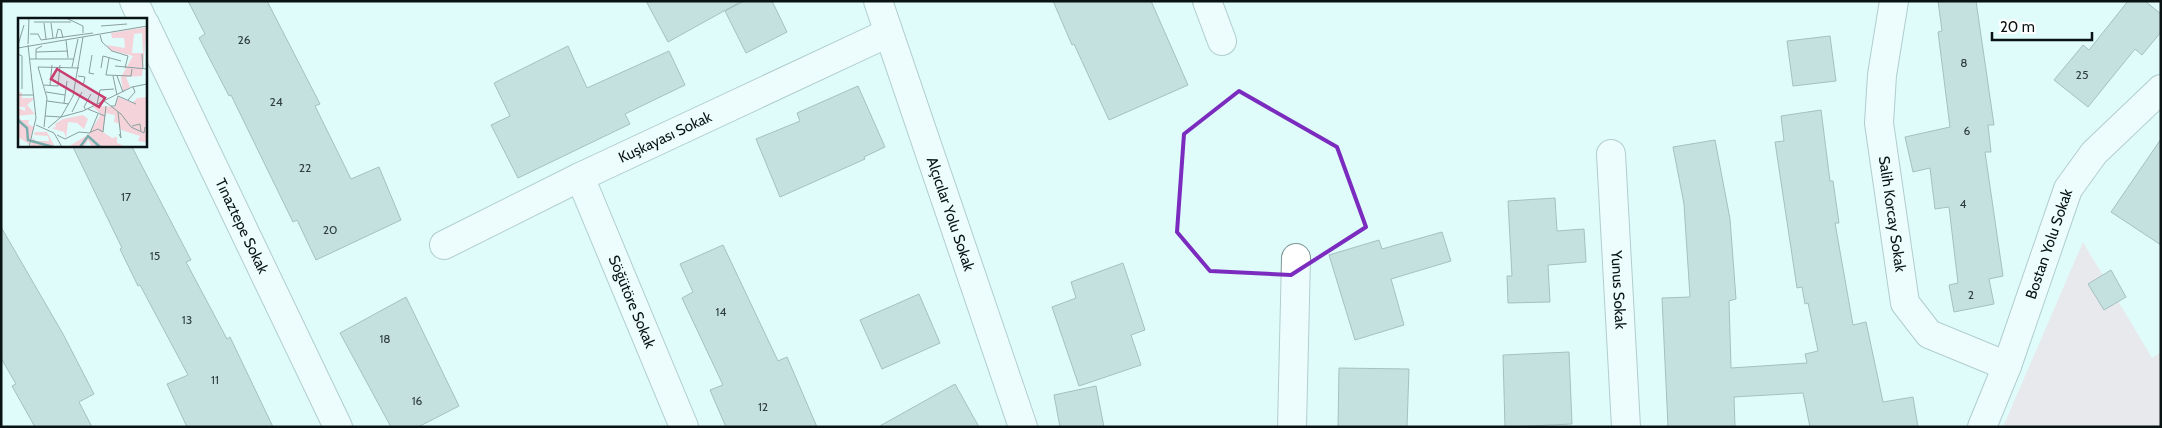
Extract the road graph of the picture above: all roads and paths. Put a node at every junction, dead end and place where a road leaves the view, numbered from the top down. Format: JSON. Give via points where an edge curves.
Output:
{"nodes":[{"id":1,"x":134,"y":1,"type":"edge"},
{"id":2,"x":878,"y":1,"type":"edge"},
{"id":3,"x":1207,"y":1,"type":"edge"},
{"id":4,"x":1894,"y":1,"type":"edge"},
{"id":5,"x":142,"y":18,"type":"edge"},
{"id":6,"x":146,"y":26,"type":"edge"},
{"id":7,"x":888,"y":33,"type":"junction"},
{"id":8,"x":1222,"y":41,"type":"dead end"},
{"id":9,"x":2156,"y":99,"type":"edge"},
{"id":10,"x":1611,"y":154,"type":"dead end"},
{"id":11,"x":580,"y":177,"type":"junction"},
{"id":12,"x":444,"y":244,"type":"dead end"},
{"id":13,"x":1296,"y":258,"type":"dead end"},
{"id":14,"x":2007,"y":366,"type":"junction"},
{"id":15,"x":338,"y":427,"type":"edge"},
{"id":16,"x":684,"y":427,"type":"edge"},
{"id":17,"x":1023,"y":427,"type":"edge"},
{"id":18,"x":1292,"y":427,"type":"edge"},
{"id":19,"x":1626,"y":427,"type":"edge"},
{"id":20,"x":1982,"y":427,"type":"edge"}],
"edges":[{"from":1,"to":5,"type":"street"},
{"from":2,"to":7,"type":"street","name":"Alçıcılar Yolu Sokak"},
{"from":3,"to":8,"type":"street"},
{"from":4,"to":14,"type":"street","name":"Salih Korcay Sokak","via":[[1882,75],[1880,123],[1905,303],[1928,334]]},
{"from":6,"to":15,"type":"street","name":"Tınaztepe Sokak"},
{"from":7,"to":11,"type":"street","name":"Kuşkayası Sokak"},
{"from":7,"to":17,"type":"street","name":"Alçıcılar Yolu Sokak"},
{"from":9,"to":14,"type":"street","name":"Bostan Yolu Sokak","via":[[2094,153],[2068,189]]},
{"from":10,"to":19,"type":"street","name":"Yunus Sokak"},
{"from":11,"to":12,"type":"street","name":"Kuşkayası Sokak"},
{"from":11,"to":16,"type":"street","name":"Söğütöre Sokak"},
{"from":13,"to":18,"type":"street"},
{"from":14,"to":20,"type":"street","name":"Bostan Yolu Sokak"}]}
